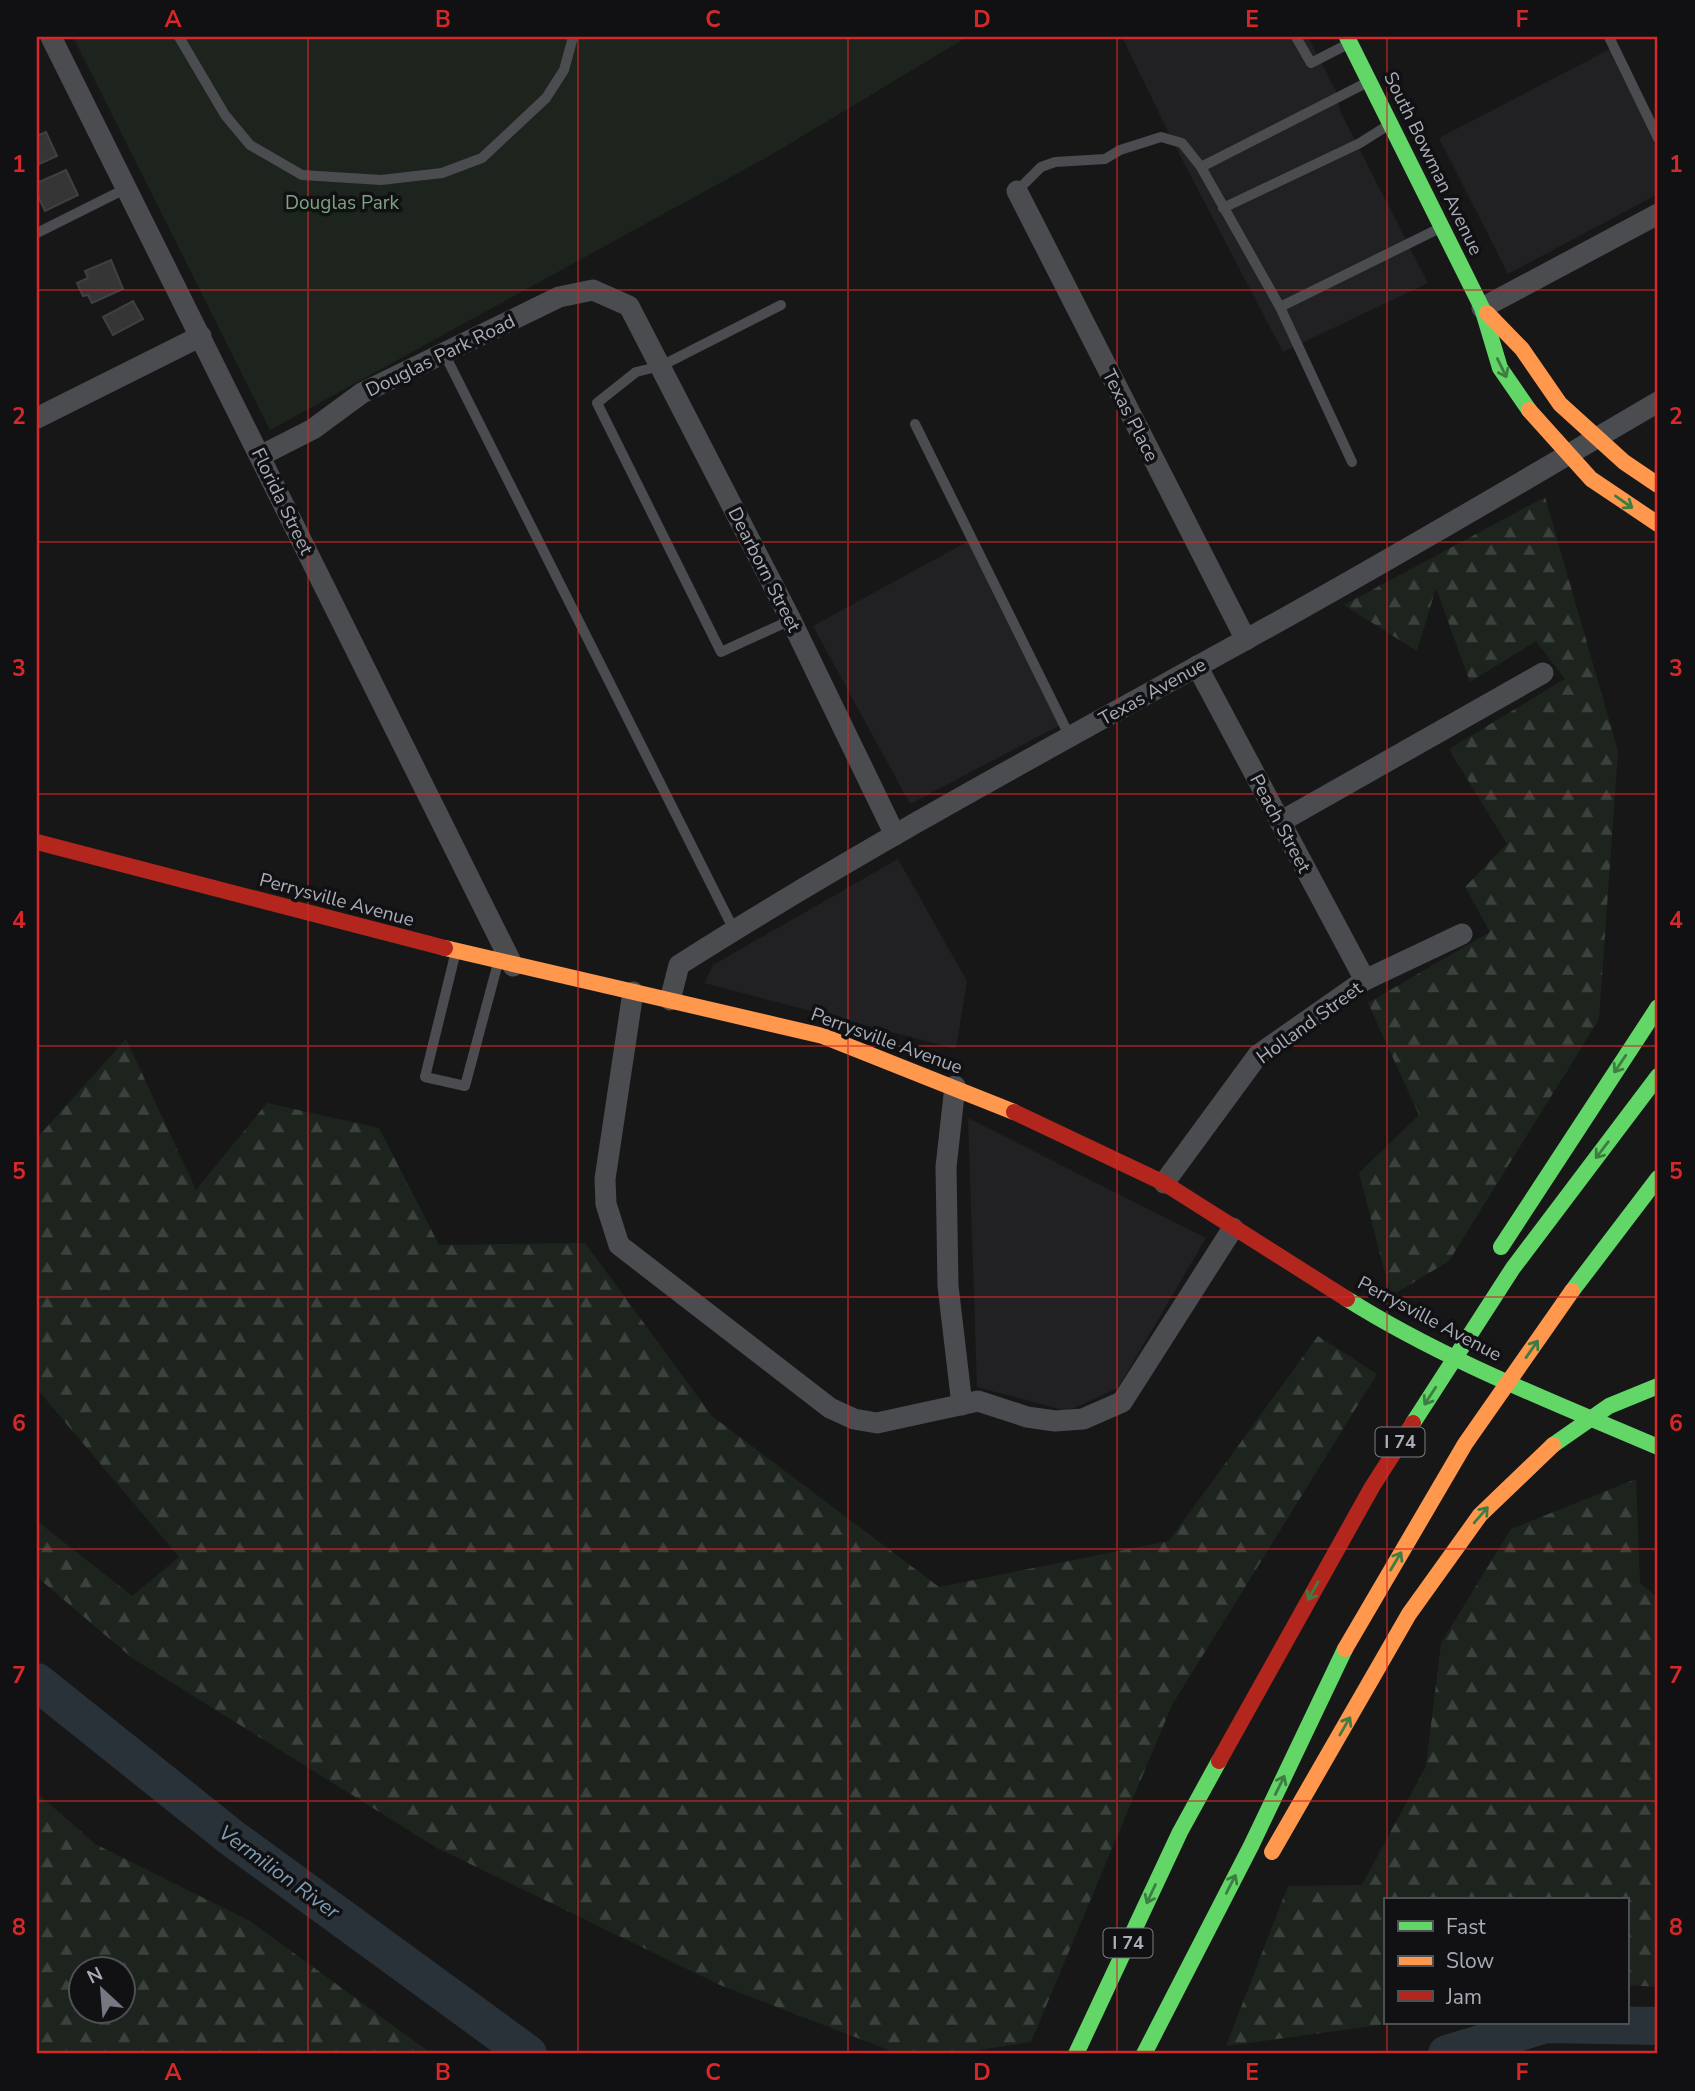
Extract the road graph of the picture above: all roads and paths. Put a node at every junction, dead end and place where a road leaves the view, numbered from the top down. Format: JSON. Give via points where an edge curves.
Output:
{"nodes":[{"id":1,"x":49,"y":37,"type":"edge"},
{"id":2,"x":179,"y":37,"type":"edge"},
{"id":3,"x":573,"y":37,"type":"edge"},
{"id":4,"x":1296,"y":37,"type":"edge"},
{"id":5,"x":1609,"y":37,"type":"edge"},
{"id":6,"x":1349,"y":40,"type":"edge"},
{"id":7,"x":37,"y":42,"type":"edge"},
{"id":8,"x":1370,"y":81,"type":"junction"},
{"id":9,"x":1392,"y":123,"type":"junction"},
{"id":10,"x":1658,"y":138,"type":"edge"},
{"id":11,"x":1201,"y":167,"type":"junction"},
{"id":12,"x":125,"y":189,"type":"junction"},
{"id":13,"x":1017,"y":191,"type":"joint"},
{"id":14,"x":1223,"y":208,"type":"junction"},
{"id":15,"x":1658,"y":214,"type":"edge"},
{"id":16,"x":1443,"y":226,"type":"junction"},
{"id":17,"x":37,"y":233,"type":"edge"},
{"id":18,"x":781,"y":305,"type":"dead end"},
{"id":19,"x":629,"y":306,"type":"joint"},
{"id":20,"x":1280,"y":307,"type":"junction"},
{"id":21,"x":1482,"y":308,"type":"junction"},
{"id":22,"x":201,"y":336,"type":"junction"},
{"id":23,"x":443,"y":351,"type":"junction"},
{"id":24,"x":661,"y":366,"type":"junction"},
{"id":25,"x":1658,"y":402,"type":"edge"},
{"id":26,"x":37,"y":418,"type":"edge"},
{"id":27,"x":915,"y":424,"type":"dead end"},
{"id":28,"x":260,"y":456,"type":"junction"},
{"id":29,"x":1352,"y":462,"type":"dead end"},
{"id":30,"x":1658,"y":485,"type":"edge"},
{"id":31,"x":1658,"y":524,"type":"edge"},
{"id":32,"x":791,"y":620,"type":"junction"},
{"id":33,"x":1246,"y":640,"type":"junction"},
{"id":34,"x":1197,"y":666,"type":"junction"},
{"id":35,"x":1543,"y":673,"type":"dead end"},
{"id":36,"x":1070,"y":737,"type":"junction"},
{"id":37,"x":1280,"y":822,"type":"junction"},
{"id":38,"x":895,"y":835,"type":"junction"},
{"id":39,"x":37,"y":842,"type":"edge"},
{"id":40,"x":734,"y":930,"type":"junction"},
{"id":41,"x":1462,"y":934,"type":"dead end"},
{"id":42,"x":456,"y":951,"type":"junction"},
{"id":43,"x":505,"y":964,"type":"junction"},
{"id":44,"x":1365,"y":980,"type":"junction"},
{"id":45,"x":633,"y":992,"type":"junction"},
{"id":46,"x":670,"y":1000,"type":"junction"},
{"id":47,"x":1658,"y":1007,"type":"edge"},
{"id":48,"x":1658,"y":1076,"type":"edge"},
{"id":49,"x":954,"y":1086,"type":"junction"},
{"id":50,"x":1658,"y":1178,"type":"edge"},
{"id":51,"x":1164,"y":1184,"type":"junction"},
{"id":52,"x":1233,"y":1228,"type":"junction"},
{"id":53,"x":1490,"y":1264,"type":"dead end"},
{"id":54,"x":1444,"y":1334,"type":"dead end"},
{"id":55,"x":1429,"y":1357,"type":"dead end"},
{"id":56,"x":1658,"y":1386,"type":"edge"},
{"id":57,"x":962,"y":1405,"type":"junction"},
{"id":58,"x":1658,"y":1447,"type":"edge"},
{"id":59,"x":1218,"y":1729,"type":"dead end"},
{"id":60,"x":1180,"y":1832,"type":"junction"},
{"id":61,"x":1270,"y":1855,"type":"dead end"},
{"id":62,"x":1245,"y":1895,"type":"dead end"},
{"id":63,"x":1076,"y":2054,"type":"edge"},
{"id":64,"x":1144,"y":2054,"type":"edge"}],
"edges":[{"from":1,"to":7,"type":"street"},
{"from":1,"to":12,"type":"street","name":"Florida Street"},
{"from":2,"to":3,"type":"lane","via":[[225,115],[250,145],[302,174],[380,180],[442,173],[482,158],[546,98],[564,70]]},
{"from":4,"to":6,"type":"lane","via":[[1311,63]]},
{"from":5,"to":10,"type":"lane"},
{"from":6,"to":8,"type":"main road","name":"South Bowman Avenue"},
{"from":8,"to":9,"type":"main road","name":"South Bowman Avenue"},
{"from":8,"to":11,"type":"lane"},
{"from":9,"to":14,"type":"lane"},
{"from":9,"to":16,"type":"main road","name":"South Bowman Avenue"},
{"from":11,"to":13,"type":"lane","via":[[1182,143],[1161,137],[1105,159],[1041,167]]},
{"from":11,"to":14,"type":"lane"},
{"from":12,"to":17,"type":"lane"},
{"from":12,"to":22,"type":"street","name":"Florida Street"},
{"from":13,"to":33,"type":"street","name":"Texas Place"},
{"from":14,"to":20,"type":"lane"},
{"from":15,"to":21,"type":"street"},
{"from":16,"to":20,"type":"lane"},
{"from":16,"to":21,"type":"main road","name":"South Bowman Avenue"},
{"from":18,"to":24,"type":"lane"},
{"from":19,"to":23,"type":"street","name":"Douglas Park Road","via":[[593,290],[559,297]]},
{"from":19,"to":24,"type":"street","name":"Dearborn Street"},
{"from":20,"to":29,"type":"lane"},
{"from":21,"to":30,"type":"main road","name":"South Bowman Avenue","via":[[1522,349],[1560,404],[1624,462]]},
{"from":21,"to":31,"type":"main road","name":"South Bowman Avenue","one_way":true,"via":[[1500,368],[1536,420],[1591,479]]},
{"from":22,"to":26,"type":"street"},
{"from":22,"to":28,"type":"street","name":"Florida Street"},
{"from":23,"to":28,"type":"street","name":"Douglas Park Road","via":[[362,393],[313,429]]},
{"from":23,"to":40,"type":"lane"},
{"from":24,"to":32,"type":"street","name":"Dearborn Street"},
{"from":24,"to":32,"type":"lane","via":[[636,372],[597,403],[721,652]]},
{"from":25,"to":33,"type":"street","name":"Texas Avenue"},
{"from":27,"to":36,"type":"lane"},
{"from":28,"to":43,"type":"street","name":"Florida Street"},
{"from":32,"to":38,"type":"street","name":"Dearborn Street"},
{"from":33,"to":34,"type":"street","name":"Texas Avenue"},
{"from":34,"to":36,"type":"street","name":"Texas Avenue"},
{"from":34,"to":37,"type":"street","name":"Peach Street"},
{"from":35,"to":37,"type":"street"},
{"from":36,"to":38,"type":"street","name":"Texas Avenue"},
{"from":37,"to":44,"type":"street","name":"Peach Street"},
{"from":38,"to":40,"type":"street","name":"Texas Avenue"},
{"from":39,"to":42,"type":"main road","name":"Perrysville Avenue"},
{"from":40,"to":46,"type":"street","name":"Texas Avenue","via":[[679,965]]},
{"from":41,"to":44,"type":"street","name":"Holland Street"},
{"from":42,"to":43,"type":"main road","name":"Perrysville Avenue"},
{"from":42,"to":43,"type":"lane","via":[[425,1077],[465,1086]]},
{"from":43,"to":45,"type":"main road","name":"Perrysville Avenue"},
{"from":44,"to":51,"type":"street","name":"Holland Street","via":[[1258,1055]]},
{"from":45,"to":46,"type":"main road","name":"Perrysville Avenue"},
{"from":45,"to":57,"type":"street","via":[[605,1179],[606,1204],[619,1245],[830,1408],[877,1423]]},
{"from":46,"to":49,"type":"main road","name":"Perrysville Avenue","via":[[823,1036]]},
{"from":47,"to":53,"type":"main road","one_way":true},
{"from":48,"to":60,"type":"main road","number":"I 74","one_way":true,"via":[[1513,1268],[1372,1487]]},
{"from":49,"to":51,"type":"main road","name":"Perrysville Avenue"},
{"from":49,"to":57,"type":"street","via":[[946,1167],[948,1286]]},
{"from":64,"to":50,"type":"main road","one_way":true,"via":[[1348,1643],[1465,1444],[1591,1264]]},
{"from":51,"to":52,"type":"main road","name":"Perrysville Avenue"},
{"from":52,"to":57,"type":"street","via":[[1122,1402],[1083,1419],[1055,1422],[978,1401]]},
{"from":52,"to":58,"type":"main road","name":"Perrysville Avenue","via":[[1384,1322],[1529,1392]]},
{"from":54,"to":55,"type":"main road"},
{"from":61,"to":56,"type":"main road","one_way":true,"via":[[1409,1614],[1480,1515],[1545,1451],[1609,1406]]},
{"from":59,"to":60,"type":"main road"},
{"from":60,"to":63,"type":"main road","number":"I 74","one_way":true},
{"from":62,"to":64,"type":"main road"}]}
